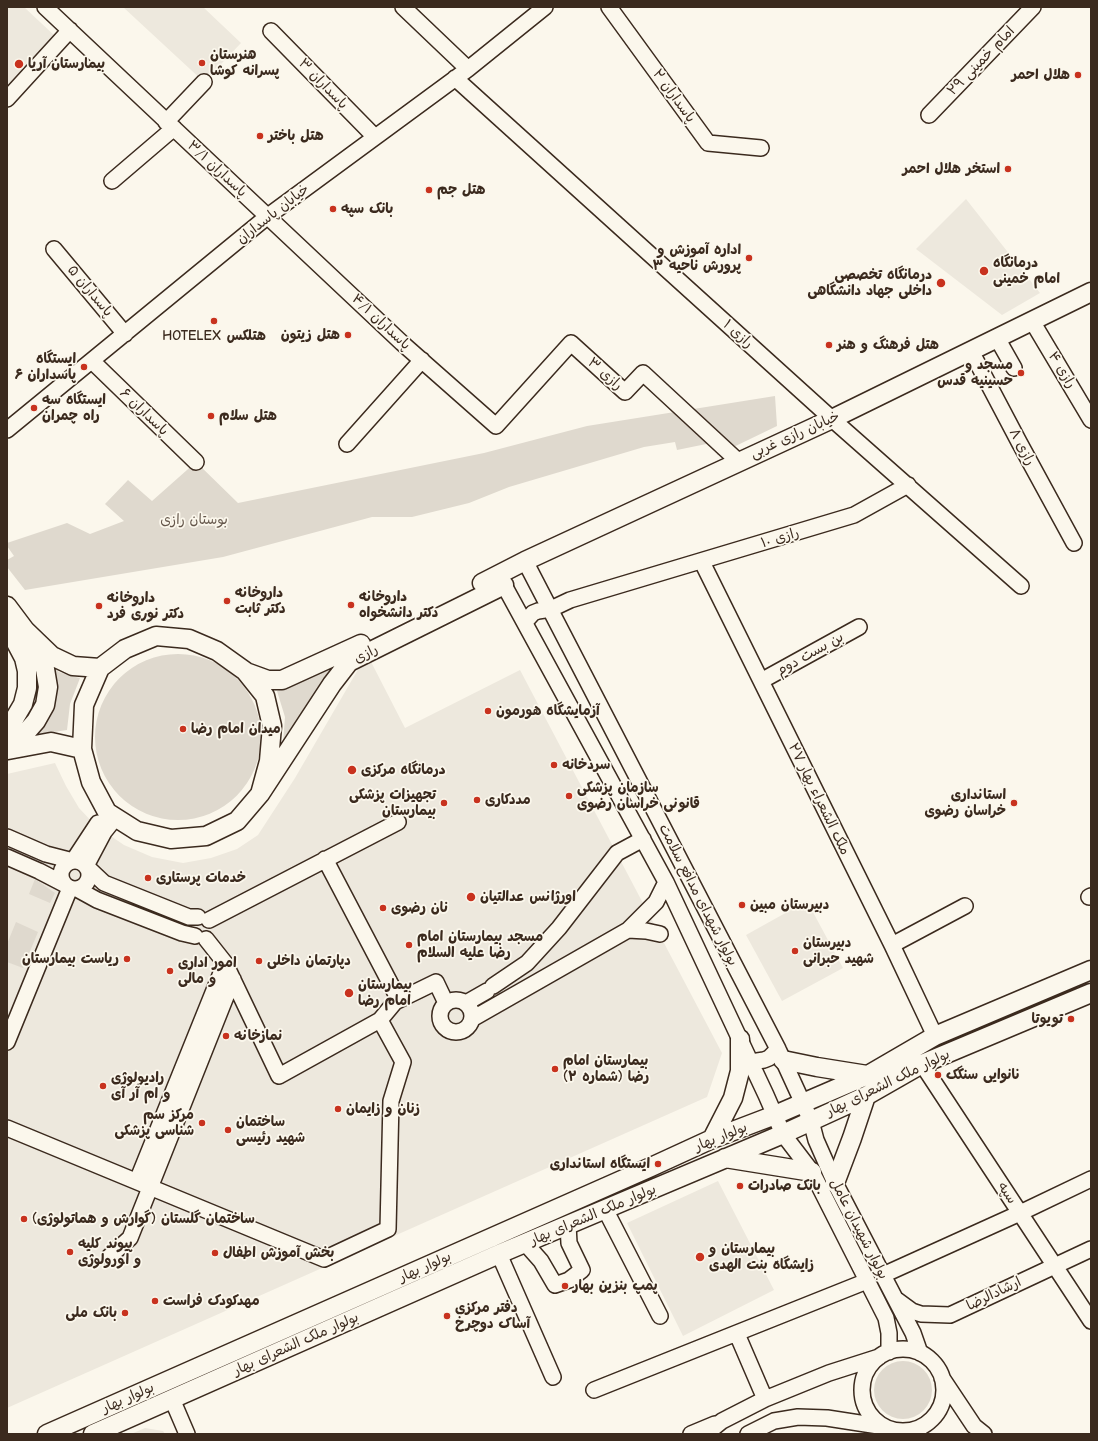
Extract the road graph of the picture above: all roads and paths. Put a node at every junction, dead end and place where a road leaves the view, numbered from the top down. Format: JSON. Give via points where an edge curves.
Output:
{"nodes":[{"id":1,"x":45,"y":7,"type":"edge"},
{"id":2,"x":402,"y":7,"type":"edge"},
{"id":3,"x":545,"y":7,"type":"edge"},
{"id":4,"x":609,"y":7,"type":"edge"},
{"id":5,"x":1032,"y":7,"type":"edge"},
{"id":6,"x":70,"y":30,"type":"junction"},
{"id":7,"x":271,"y":31,"type":"dead end"},
{"id":8,"x":468,"y":69,"type":"junction"},
{"id":9,"x":455,"y":78,"type":"junction"},
{"id":10,"x":204,"y":82,"type":"dead end"},
{"id":11,"x":7,"y":99,"type":"edge"},
{"id":12,"x":929,"y":115,"type":"dead end"},
{"id":13,"x":170,"y":125,"type":"junction"},
{"id":14,"x":375,"y":137,"type":"junction"},
{"id":15,"x":761,"y":148,"type":"dead end"},
{"id":16,"x":112,"y":181,"type":"dead end"},
{"id":17,"x":268,"y":216,"type":"junction"},
{"id":18,"x":54,"y":249,"type":"dead end"},
{"id":19,"x":1091,"y":292,"type":"edge"},
{"id":20,"x":1032,"y":321,"type":"junction"},
{"id":21,"x":125,"y":334,"type":"junction"},
{"id":22,"x":998,"y":338,"type":"junction"},
{"id":23,"x":971,"y":351,"type":"junction"},
{"id":24,"x":422,"y":360,"type":"junction"},
{"id":25,"x":92,"y":361,"type":"junction"},
{"id":26,"x":1014,"y":368,"type":"dead end"},
{"id":27,"x":832,"y":419,"type":"junction"},
{"id":28,"x":1091,"y":420,"type":"edge"},
{"id":29,"x":496,"y":426,"type":"joint"},
{"id":30,"x":7,"y":430,"type":"edge"},
{"id":31,"x":347,"y":444,"type":"dead end"},
{"id":32,"x":738,"y":461,"type":"junction"},
{"id":33,"x":196,"y":462,"type":"dead end"},
{"id":34,"x":908,"y":485,"type":"junction"},
{"id":35,"x":1074,"y":543,"type":"dead end"},
{"id":36,"x":524,"y":561,"type":"junction"},
{"id":37,"x":702,"y":562,"type":"junction"},
{"id":38,"x":501,"y":580,"type":"junction"},
{"id":39,"x":1021,"y":586,"type":"dead end"},
{"id":40,"x":7,"y":606,"type":"edge"},
{"id":41,"x":550,"y":609,"type":"junction"},
{"id":42,"x":525,"y":622,"type":"junction"},
{"id":43,"x":859,"y":627,"type":"dead end"},
{"id":44,"x":7,"y":630,"type":"edge"},
{"id":45,"x":25,"y":630,"type":"junction"},
{"id":46,"x":100,"y":668,"type":"junction"},
{"id":47,"x":245,"y":671,"type":"junction"},
{"id":48,"x":761,"y":681,"type":"junction"},
{"id":49,"x":7,"y":727,"type":"edge"},
{"id":50,"x":7,"y":745,"type":"edge"},
{"id":51,"x":82,"y":749,"type":"junction"},
{"id":52,"x":7,"y":750,"type":"edge"},
{"id":53,"x":260,"y":794,"type":"junction"},
{"id":54,"x":111,"y":814,"type":"junction"},
{"id":55,"x":398,"y":822,"type":"dead end"},
{"id":56,"x":7,"y":837,"type":"edge"},
{"id":57,"x":643,"y":839,"type":"junction"},
{"id":58,"x":7,"y":857,"type":"edge"},
{"id":59,"x":323,"y":860,"type":"junction"},
{"id":60,"x":79,"y":863,"type":"junction"},
{"id":61,"x":666,"y":882,"type":"junction"},
{"id":62,"x":71,"y":887,"type":"junction"},
{"id":63,"x":965,"y":906,"type":"dead end"},
{"id":64,"x":203,"y":919,"type":"junction"},
{"id":65,"x":628,"y":930,"type":"junction"},
{"id":66,"x":660,"y":934,"type":"dead end"},
{"id":67,"x":201,"y":938,"type":"junction"},
{"id":68,"x":892,"y":945,"type":"junction"},
{"id":69,"x":225,"y":963,"type":"junction"},
{"id":70,"x":1091,"y":970,"type":"edge"},
{"id":71,"x":233,"y":979,"type":"junction"},
{"id":72,"x":1091,"y":993,"type":"edge"},
{"id":73,"x":397,"y":1001,"type":"junction"},
{"id":74,"x":446,"y":1003,"type":"junction"},
{"id":75,"x":466,"y":1003,"type":"junction"},
{"id":76,"x":472,"y":1019,"type":"junction"},
{"id":77,"x":381,"y":1021,"type":"junction"},
{"id":78,"x":935,"y":1036,"type":"junction"},
{"id":79,"x":740,"y":1039,"type":"junction"},
{"id":80,"x":7,"y":1042,"type":"edge"},
{"id":81,"x":780,"y":1055,"type":"junction"},
{"id":82,"x":751,"y":1062,"type":"junction"},
{"id":83,"x":922,"y":1064,"type":"junction"},
{"id":84,"x":192,"y":1065,"type":"junction"},
{"id":85,"x":868,"y":1075,"type":"junction"},
{"id":86,"x":866,"y":1096,"type":"junction"},
{"id":87,"x":802,"y":1102,"type":"junction"},
{"id":88,"x":775,"y":1115,"type":"junction"},
{"id":89,"x":811,"y":1120,"type":"junction"},
{"id":90,"x":7,"y":1128,"type":"edge"},
{"id":91,"x":783,"y":1134,"type":"junction"},
{"id":92,"x":712,"y":1139,"type":"junction"},
{"id":93,"x":725,"y":1158,"type":"junction"},
{"id":94,"x":812,"y":1172,"type":"junction"},
{"id":95,"x":1091,"y":1179,"type":"edge"},
{"id":96,"x":137,"y":1181,"type":"junction"},
{"id":97,"x":835,"y":1183,"type":"junction"},
{"id":98,"x":151,"y":1187,"type":"junction"},
{"id":99,"x":605,"y":1209,"type":"junction"},
{"id":100,"x":1020,"y":1213,"type":"junction"},
{"id":101,"x":568,"y":1225,"type":"junction"},
{"id":102,"x":525,"y":1244,"type":"junction"},
{"id":103,"x":1091,"y":1249,"type":"edge"},
{"id":104,"x":499,"y":1254,"type":"junction"},
{"id":105,"x":109,"y":1257,"type":"dead end"},
{"id":106,"x":1053,"y":1266,"type":"junction"},
{"id":107,"x":883,"y":1275,"type":"junction"},
{"id":108,"x":867,"y":1281,"type":"junction"},
{"id":109,"x":896,"y":1300,"type":"junction"},
{"id":110,"x":660,"y":1316,"type":"dead end"},
{"id":111,"x":1091,"y":1322,"type":"edge"},
{"id":112,"x":737,"y":1334,"type":"junction"},
{"id":113,"x":920,"y":1353,"type":"junction"},
{"id":114,"x":884,"y":1354,"type":"junction"},
{"id":115,"x":941,"y":1376,"type":"junction"},
{"id":116,"x":553,"y":1377,"type":"dead end"},
{"id":117,"x":594,"y":1390,"type":"dead end"},
{"id":118,"x":172,"y":1399,"type":"junction"},
{"id":119,"x":765,"y":1399,"type":"junction"},
{"id":120,"x":722,"y":1421,"type":"junction"},
{"id":121,"x":894,"y":1431,"type":"edge"},
{"id":122,"x":47,"y":1434,"type":"edge"},
{"id":123,"x":93,"y":1434,"type":"edge"},
{"id":124,"x":187,"y":1434,"type":"edge"},
{"id":125,"x":691,"y":1434,"type":"edge"},
{"id":126,"x":706,"y":1434,"type":"edge"},
{"id":127,"x":748,"y":1434,"type":"edge"},
{"id":128,"x":984,"y":1434,"type":"edge"}],
"edges":[{"from":1,"to":6,"type":"street","name":"پاسداران ۳/۱"},
{"from":2,"to":8,"type":"street"},
{"from":3,"to":8,"type":"street","name":"خیابان پاسداران"},
{"from":4,"to":15,"type":"street","name":"پاسداران ۲","via":[[708,143]]},
{"from":5,"to":12,"type":"street","name":"امام خمینی ۲۹"},
{"from":6,"to":11,"type":"street"},
{"from":6,"to":13,"type":"street","name":"پاسداران ۳/۱"},
{"from":7,"to":14,"type":"street","name":"پاسداران ۳"},
{"from":8,"to":9,"type":"street","name":"خیابان پاسداران"},
{"from":9,"to":14,"type":"street","name":"خیابان پاسداران"},
{"from":9,"to":27,"type":"street","name":"رازی ۱"},
{"from":10,"to":13,"type":"street"},
{"from":13,"to":16,"type":"street"},
{"from":13,"to":17,"type":"street","name":"پاسداران ۳/۱"},
{"from":14,"to":17,"type":"street","name":"خیابان پاسداران"},
{"from":17,"to":21,"type":"street","name":"خیابان پاسداران"},
{"from":17,"to":24,"type":"street","name":"پاسداران ۴/۱"},
{"from":18,"to":21,"type":"street","name":"پاسداران ۵"},
{"from":19,"to":20,"type":"main road","name":"خیابان رازی غربی"},
{"from":20,"to":22,"type":"main road","name":"خیابان رازی غربی"},
{"from":20,"to":28,"type":"street","name":"رازی ۴"},
{"from":21,"to":25,"type":"street","name":"خیابان پاسداران"},
{"from":22,"to":23,"type":"main road","name":"خیابان رازی غربی"},
{"from":22,"to":26,"type":"street"},
{"from":23,"to":27,"type":"main road","name":"خیابان رازی غربی"},
{"from":23,"to":35,"type":"street","name":"رازی ۸"},
{"from":24,"to":29,"type":"street","name":"پاسداران ۴/۱"},
{"from":24,"to":31,"type":"street"},
{"from":25,"to":30,"type":"street","name":"خیابان پاسداران"},
{"from":25,"to":33,"type":"street","name":"پاسداران ۶"},
{"from":27,"to":32,"type":"main road","name":"خیابان رازی غربی"},
{"from":27,"to":34,"type":"street"},
{"from":29,"to":32,"type":"street","name":"رازی ۳","via":[[571,344],[625,392],[643,373]]},
{"from":32,"to":36,"type":"main road","name":"خیابان رازی غربی"},
{"from":34,"to":37,"type":"street","name":"رازی ۱۰","via":[[854,515]]},
{"from":34,"to":39,"type":"street"},
{"from":36,"to":38,"type":"main road","name":"خیابان رازی غربی"},
{"from":36,"to":41,"type":"street","name":"بولوار شهدای مدافع سلامت"},
{"from":37,"to":41,"type":"street","name":"رازی ۱۰","via":[[570,600]]},
{"from":37,"to":48,"type":"street","name":"ملک الشعراء بهار ۲۷"},
{"from":38,"to":42,"type":"street","name":"بولوار شهدای مدافع سلامت"},
{"from":38,"to":47,"type":"main road","name":"رازی","via":[[282,680],[268,680]]},
{"from":38,"to":53,"type":"main road","name":"رازی","via":[[349,662]]},
{"from":40,"to":45,"type":"main road"},
{"from":41,"to":42,"type":"street","name":"رازی ۱۰","via":[[538,610]]},
{"from":41,"to":81,"type":"street","name":"بولوار شهدای مدافع سلامت"},
{"from":42,"to":57,"type":"street","name":"بولوار شهدای مدافع سلامت"},
{"from":43,"to":48,"type":"street","name":"بن بست دوم"},
{"from":44,"to":49,"type":"main road","via":[[24,658],[27,688],[23,704]]},
{"from":45,"to":46,"type":"main road","via":[[52,656],[73,666]]},
{"from":45,"to":50,"type":"main road","via":[[45,669],[48,687],[45,705],[36,721],[22,737]]},
{"from":46,"to":47,"type":"main road","via":[[125,649],[156,636],[189,639],[217,651]]},
{"from":46,"to":51,"type":"main road","via":[[84,705]]},
{"from":47,"to":53,"type":"main road","via":[[265,696],[272,726],[269,761]]},
{"from":48,"to":68,"type":"street","name":"ملک الشعراء بهار ۲۷"},
{"from":51,"to":52,"type":"main road","via":[[52,742]]},
{"from":51,"to":54,"type":"main road","via":[[91,782]]},
{"from":53,"to":54,"type":"main road","via":[[237,821],[206,836],[171,839],[137,830]]},
{"from":54,"to":60,"type":"street"},
{"from":55,"to":59,"type":"street"},
{"from":56,"to":60,"type":"street","via":[[46,854]]},
{"from":57,"to":61,"type":"street","name":"بولوار شهدای مدافع سلامت"},
{"from":57,"to":75,"type":"street","via":[[617,853],[559,928],[527,963]]},
{"from":58,"to":62,"type":"street","via":[[40,870]]},
{"from":59,"to":64,"type":"street"},
{"from":59,"to":73,"type":"street"},
{"from":60,"to":62,"type":"street","via":[[66,864],[62,870],[61,877]]},
{"from":60,"to":62,"type":"street","via":[[89,872],[88,880],[84,886]]},
{"from":60,"to":64,"type":"street","via":[[104,883]]},
{"from":61,"to":65,"type":"street","via":[[656,902]]},
{"from":61,"to":79,"type":"street","name":"بولوار شهدای مدافع سلامت"},
{"from":62,"to":67,"type":"street","via":[[97,900]]},
{"from":62,"to":80,"type":"street"},
{"from":63,"to":68,"type":"street"},
{"from":64,"to":67,"type":"street","via":[[192,920],[190,926]]},
{"from":65,"to":66,"type":"street"},
{"from":65,"to":76,"type":"street"},
{"from":67,"to":69,"type":"street"},
{"from":68,"to":78,"type":"street","name":"ملک الشعراء بهار ۲۷"},
{"from":69,"to":71,"type":"street"},
{"from":69,"to":84,"type":"street"},
{"from":70,"to":78,"type":"main road","name":"بولوار ملک الشعرای بهار"},
{"from":71,"to":77,"type":"street","via":[[279,1076]]},
{"from":71,"to":84,"type":"street"},
{"from":72,"to":83,"type":"main road","name":"بولوار ملک الشعرای بهار"},
{"from":73,"to":74,"type":"street","via":[[436,982]]},
{"from":73,"to":77,"type":"street"},
{"from":74,"to":75,"type":"street","via":[[456,1000]]},
{"from":74,"to":76,"type":"street","via":[[442,1007],[440,1018],[448,1030],[463,1030]]},
{"from":75,"to":76,"type":"street"},
{"from":77,"to":98,"type":"street","via":[[403,1062],[392,1101],[388,1229],[324,1259]]},
{"from":78,"to":85,"type":"main road","name":"بولوار ملک الشعرای بهار"},
{"from":79,"to":82,"type":"street","name":"بولوار شهدای مدافع سلامت"},
{"from":79,"to":92,"type":"main road","via":[[740,1070],[733,1098]]},
{"from":81,"to":82,"type":"street"},
{"from":81,"to":85,"type":"main road","via":[[817,1068]]},
{"from":81,"to":87,"type":"street","name":"بولوار شهدای مدافع سلامت"},
{"from":82,"to":88,"type":"street","name":"بولوار شهدای مدافع سلامت"},
{"from":83,"to":86,"type":"main road","name":"بولوار ملک الشعرای بهار"},
{"from":83,"to":100,"type":"street","name":"سپه"},
{"from":84,"to":96,"type":"street"},
{"from":84,"to":98,"type":"street"},
{"from":85,"to":87,"type":"main road","name":"بولوار ملک الشعرای بهار"},
{"from":86,"to":89,"type":"main road","name":"بولوار ملک الشعرای بهار"},
{"from":86,"to":97,"type":"main road"},
{"from":87,"to":88,"type":"main road","name":"بولوار بهار"},
{"from":87,"to":89,"type":"street","name":"بولوار شهیدان عامل"},
{"from":88,"to":91,"type":"street","name":"بولوار شهیدان عامل"},
{"from":88,"to":92,"type":"main road","name":"بولوار بهار"},
{"from":89,"to":91,"type":"main road","name":"بولوار ملک الشعرای بهار"},
{"from":89,"to":97,"type":"street","name":"بولوار شهیدان عامل","via":[[816,1140]]},
{"from":90,"to":96,"type":"street"},
{"from":91,"to":93,"type":"main road","name":"بولوار ملک الشعرای بهار"},
{"from":91,"to":94,"type":"street","name":"بولوار شهیدان عامل"},
{"from":92,"to":122,"type":"main road","name":"بولوار بهار"},
{"from":93,"to":94,"type":"main road"},
{"from":93,"to":99,"type":"main road","name":"بولوار ملک الشعرای بهار"},
{"from":94,"to":108,"type":"street","name":"بولوار شهیدان عامل"},
{"from":95,"to":100,"type":"street"},
{"from":96,"to":98,"type":"street"},
{"from":97,"to":107,"type":"street","name":"بولوار شهیدان عامل"},
{"from":98,"to":105,"type":"street","via":[[130,1238]]},
{"from":99,"to":101,"type":"main road","name":"بولوار ملک الشعرای بهار"},
{"from":99,"to":110,"type":"street"},
{"from":100,"to":106,"type":"street","name":"سپه"},
{"from":100,"to":107,"type":"street"},
{"from":101,"to":102,"type":"main road","name":"بولوار ملک الشعرای بهار"},
{"from":101,"to":102,"type":"street","via":[[569,1243],[582,1270],[569,1280],[555,1285],[541,1261]]},
{"from":102,"to":104,"type":"main road","name":"بولوار ملک الشعرای بهار"},
{"from":103,"to":106,"type":"street","name":"ارشادالرضا"},
{"from":104,"to":116,"type":"street"},
{"from":104,"to":118,"type":"main road","name":"بولوار ملک الشعرای بهار"},
{"from":106,"to":109,"type":"street","name":"ارشادالرضا","via":[[950,1316],[921,1314]]},
{"from":106,"to":111,"type":"street","name":"سپه"},
{"from":107,"to":109,"type":"street","name":"بولوار شهیدان عامل"},
{"from":108,"to":112,"type":"street"},
{"from":108,"to":114,"type":"street","name":"بولوار شهیدان عامل","via":[[886,1318],[889,1333]]},
{"from":109,"to":113,"type":"street","name":"بولوار شهیدان عامل"},
{"from":112,"to":117,"type":"street"},
{"from":112,"to":119,"type":"street"},
{"from":113,"to":114,"type":"street","via":[[899,1350]]},
{"from":113,"to":115,"type":"street","via":[[929,1359]]},
{"from":114,"to":119,"type":"street"},
{"from":114,"to":121,"type":"street","via":[[866,1373],[862,1394],[869,1414],[876,1422]]},
{"from":115,"to":121,"type":"street","via":[[943,1398],[934,1417],[916,1429]]},
{"from":115,"to":128,"type":"street","via":[[974,1426]]},
{"from":118,"to":123,"type":"main road","name":"بولوار ملک الشعرای بهار"},
{"from":118,"to":124,"type":"street"},
{"from":119,"to":120,"type":"street"},
{"from":120,"to":125,"type":"street"},
{"from":120,"to":126,"type":"street"},
{"from":121,"to":127,"type":"street","via":[[827,1418],[798,1417],[774,1421]]}]}
